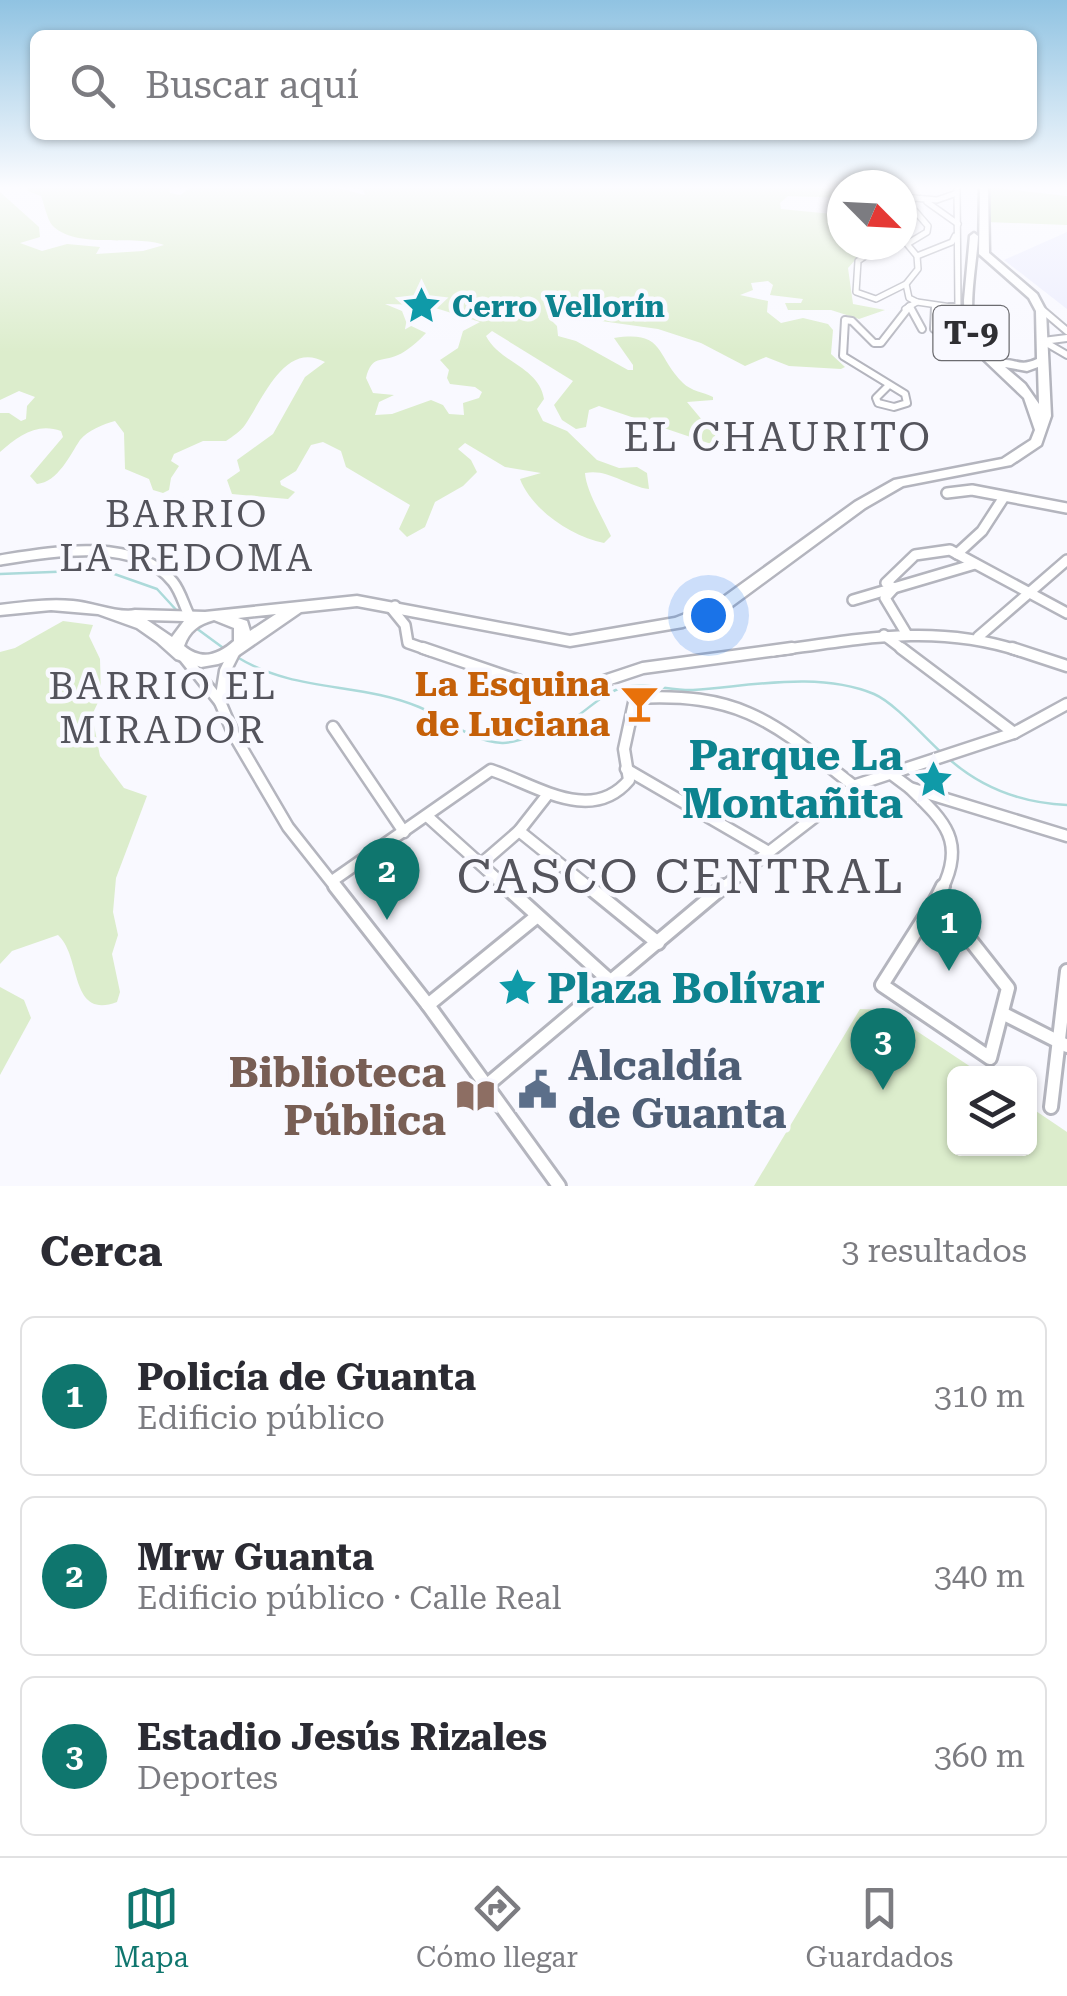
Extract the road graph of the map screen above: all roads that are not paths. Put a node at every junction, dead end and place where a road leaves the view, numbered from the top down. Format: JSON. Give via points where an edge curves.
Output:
{"nodes":[{"id":1,"x":951,"y":242,"type":"edge"},
{"id":2,"x":956,"y":242,"type":"edge"},
{"id":3,"x":981,"y":242,"type":"edge"},
{"id":4,"x":982,"y":242,"type":"edge"},
{"id":5,"x":917,"y":256,"type":"edge"},
{"id":6,"x":859,"y":260,"type":"edge"},
{"id":7,"x":917,"y":260,"type":"edge"},
{"id":8,"x":981,"y":279,"type":"junction"},
{"id":9,"x":906,"y":284,"type":"junction"},
{"id":10,"x":1018,"y":284,"type":"junction"},
{"id":11,"x":913,"y":304,"type":"junction"},
{"id":12,"x":935,"y":307,"type":"junction"},
{"id":13,"x":958,"y":308,"type":"joint"},
{"id":14,"x":1040,"y":308,"type":"junction"},
{"id":15,"x":934,"y":328,"type":"dead end"},
{"id":16,"x":922,"y":329,"type":"dead end"},
{"id":17,"x":1067,"y":334,"type":"edge"},
{"id":18,"x":1043,"y":341,"type":"junction"},
{"id":19,"x":979,"y":346,"type":"junction"},
{"id":20,"x":1067,"y":356,"type":"edge"},
{"id":21,"x":1044,"y":360,"type":"junction"},
{"id":22,"x":888,"y":386,"type":"junction"},
{"id":23,"x":1026,"y":452,"type":"junction"},
{"id":24,"x":947,"y":493,"type":"dead end"},
{"id":25,"x":1004,"y":496,"type":"junction"},
{"id":26,"x":1067,"y":508,"type":"edge"},
{"id":27,"x":956,"y":554,"type":"junction"},
{"id":28,"x":0,"y":560,"type":"edge"},
{"id":29,"x":1067,"y":560,"type":"edge"},
{"id":30,"x":975,"y":564,"type":"junction"},
{"id":31,"x":894,"y":588,"type":"junction"},
{"id":32,"x":1028,"y":594,"type":"junction"},
{"id":33,"x":853,"y":600,"type":"dead end"},
{"id":34,"x":323,"y":603,"type":"junction"},
{"id":35,"x":395,"y":606,"type":"junction"},
{"id":36,"x":0,"y":610,"type":"edge"},
{"id":37,"x":116,"y":612,"type":"junction"},
{"id":38,"x":1067,"y":613,"type":"edge"},
{"id":39,"x":196,"y":619,"type":"junction"},
{"id":40,"x":906,"y":633,"type":"junction"},
{"id":41,"x":884,"y":635,"type":"junction"},
{"id":42,"x":978,"y":637,"type":"junction"},
{"id":43,"x":239,"y":646,"type":"junction"},
{"id":44,"x":182,"y":655,"type":"junction"},
{"id":45,"x":1067,"y":666,"type":"edge"},
{"id":46,"x":220,"y":702,"type":"junction"},
{"id":47,"x":1067,"y":704,"type":"edge"},
{"id":48,"x":333,"y":727,"type":"dead end"},
{"id":49,"x":1014,"y":733,"type":"junction"},
{"id":50,"x":624,"y":768,"type":"junction"},
{"id":51,"x":890,"y":774,"type":"junction"},
{"id":52,"x":854,"y":786,"type":"junction"},
{"id":53,"x":910,"y":788,"type":"junction"},
{"id":54,"x":548,"y":794,"type":"junction"},
{"id":55,"x":427,"y":816,"type":"junction"},
{"id":56,"x":519,"y":831,"type":"junction"},
{"id":57,"x":404,"y":832,"type":"junction"},
{"id":58,"x":1067,"y":836,"type":"edge"},
{"id":59,"x":767,"y":851,"type":"junction"},
{"id":60,"x":480,"y":864,"type":"junction"},
{"id":61,"x":332,"y":881,"type":"junction"},
{"id":62,"x":937,"y":898,"type":"junction"},
{"id":63,"x":536,"y":917,"type":"junction"},
{"id":64,"x":658,"y":943,"type":"junction"},
{"id":65,"x":1067,"y":971,"type":"edge"},
{"id":66,"x":610,"y":980,"type":"junction"},
{"id":67,"x":428,"y":1006,"type":"junction"},
{"id":68,"x":1002,"y":1013,"type":"junction"},
{"id":69,"x":1063,"y":1044,"type":"edge"},
{"id":70,"x":486,"y":1086,"type":"junction"},
{"id":71,"x":1051,"y":1107,"type":"dead end"},
{"id":72,"x":560,"y":1186,"type":"edge"}],
"edges":[{"from":1,"to":5,"type":"street"},
{"from":2,"to":13,"type":"street"},
{"from":3,"to":8,"type":"highway","number":"T-9"},
{"from":4,"to":10,"type":"highway","number":"T-9","via":[[992,264]]},
{"from":6,"to":9,"type":"street","via":[[856,292],[864,298],[882,300]]},
{"from":7,"to":9,"type":"street"},
{"from":8,"to":10,"type":"highway","number":"T-9"},
{"from":8,"to":19,"type":"highway","number":"T-9","via":[[969,328]]},
{"from":9,"to":11,"type":"street"},
{"from":10,"to":14,"type":"highway","number":"T-9"},
{"from":11,"to":12,"type":"street"},
{"from":11,"to":16,"type":"street"},
{"from":11,"to":22,"type":"street","via":[[881,343],[845,320],[843,356]]},
{"from":12,"to":13,"type":"street"},
{"from":12,"to":15,"type":"street"},
{"from":14,"to":17,"type":"street"},
{"from":14,"to":18,"type":"highway","number":"T-9"},
{"from":17,"to":18,"type":"street"},
{"from":18,"to":20,"type":"street","number":"T-9"},
{"from":18,"to":21,"type":"highway","number":"T-9"},
{"from":19,"to":21,"type":"highway","number":"T-9","via":[[1008,366],[1033,368]]},
{"from":19,"to":23,"type":"highway","number":"T-9","via":[[1030,396],[1038,426]]},
{"from":20,"to":21,"type":"street"},
{"from":21,"to":23,"type":"highway","number":"T-9","via":[[1043,432]]},
{"from":22,"to":22,"type":"street","via":[[904,394],[908,402],[878,403]]},
{"from":23,"to":35,"type":"highway","via":[[1006,462],[898,483],[722,605],[678,623],[570,642]]},
{"from":24,"to":25,"type":"street"},
{"from":25,"to":26,"type":"street"},
{"from":25,"to":27,"type":"street","via":[[982,531]]},
{"from":27,"to":30,"type":"street"},
{"from":27,"to":31,"type":"street","via":[[914,555],[886,583]]},
{"from":28,"to":39,"type":"street","via":[[124,555],[174,582]]},
{"from":29,"to":32,"type":"street"},
{"from":30,"to":31,"type":"street"},
{"from":30,"to":32,"type":"street"},
{"from":31,"to":33,"type":"street"},
{"from":31,"to":40,"type":"street","via":[[885,598]]},
{"from":32,"to":38,"type":"street"},
{"from":32,"to":42,"type":"street"},
{"from":34,"to":35,"type":"highway"},
{"from":34,"to":39,"type":"highway"},
{"from":34,"to":43,"type":"highway","via":[[291,610]]},
{"from":35,"to":41,"type":"street","via":[[408,643],[552,692],[643,668]]},
{"from":36,"to":37,"type":"highway","via":[[60,602]]},
{"from":37,"to":39,"type":"highway"},
{"from":37,"to":44,"type":"highway","via":[[153,628]]},
{"from":39,"to":43,"type":"highway","via":[[242,626]]},
{"from":39,"to":44,"type":"highway","via":[[177,642]]},
{"from":40,"to":41,"type":"street"},
{"from":40,"to":42,"type":"street"},
{"from":41,"to":49,"type":"street"},
{"from":42,"to":45,"type":"street"},
{"from":43,"to":44,"type":"highway","via":[[219,659],[200,662]]},
{"from":43,"to":46,"type":"street"},
{"from":44,"to":46,"type":"street"},
{"from":46,"to":61,"type":"street","via":[[288,827]]},
{"from":47,"to":49,"type":"street"},
{"from":48,"to":57,"type":"street"},
{"from":49,"to":51,"type":"street"},
{"from":50,"to":52,"type":"street","via":[[635,698],[661,696],[759,715]]},
{"from":50,"to":54,"type":"street","via":[[630,780],[621,795],[600,804]]},
{"from":50,"to":59,"type":"street"},
{"from":51,"to":52,"type":"street"},
{"from":51,"to":53,"type":"street"},
{"from":52,"to":59,"type":"street"},
{"from":53,"to":58,"type":"street"},
{"from":53,"to":62,"type":"street","via":[[946,823],[954,864]]},
{"from":54,"to":55,"type":"street","via":[[491,770]]},
{"from":54,"to":56,"type":"street"},
{"from":55,"to":57,"type":"street"},
{"from":55,"to":60,"type":"street"},
{"from":56,"to":60,"type":"street"},
{"from":56,"to":64,"type":"street"},
{"from":57,"to":61,"type":"street"},
{"from":59,"to":64,"type":"street"},
{"from":60,"to":63,"type":"street"},
{"from":61,"to":67,"type":"street"},
{"from":62,"to":68,"type":"street","via":[[1008,988]]},
{"from":62,"to":68,"type":"street","via":[[882,985],[990,1058]]},
{"from":63,"to":66,"type":"street"},
{"from":63,"to":67,"type":"street"},
{"from":64,"to":66,"type":"street"},
{"from":65,"to":69,"type":"street"},
{"from":66,"to":70,"type":"street"},
{"from":67,"to":70,"type":"street"},
{"from":68,"to":69,"type":"street"},
{"from":69,"to":71,"type":"street"},
{"from":70,"to":72,"type":"street"}]}
